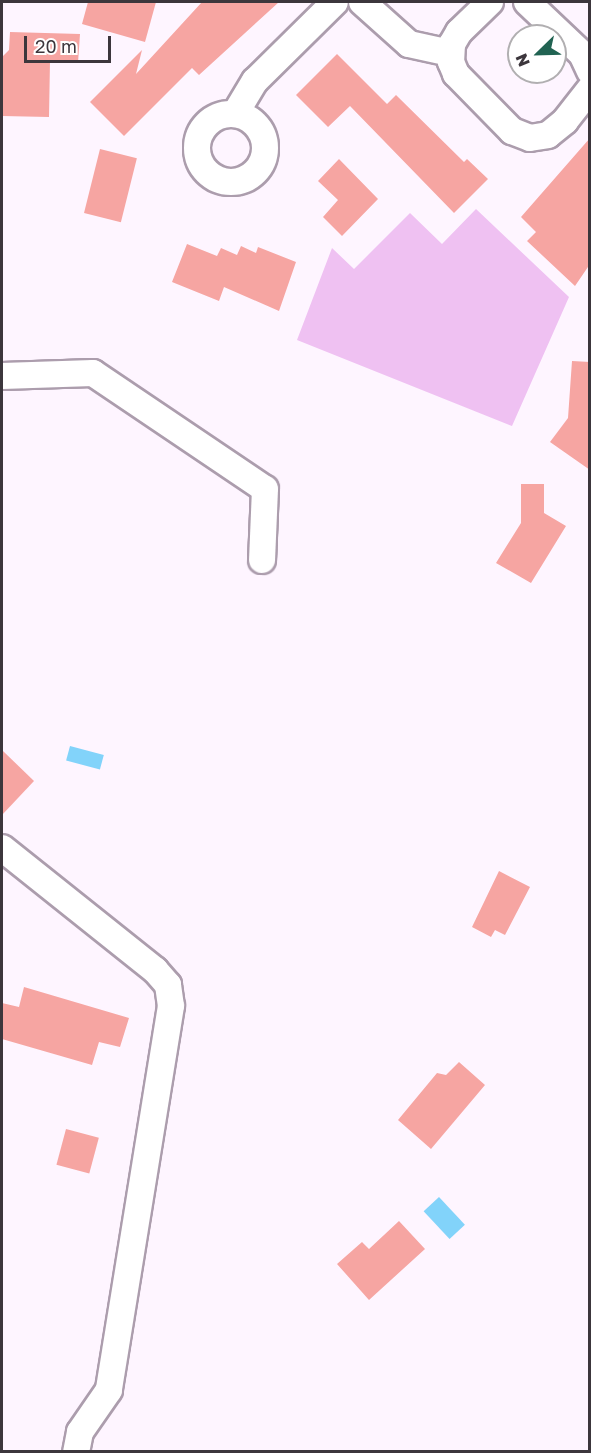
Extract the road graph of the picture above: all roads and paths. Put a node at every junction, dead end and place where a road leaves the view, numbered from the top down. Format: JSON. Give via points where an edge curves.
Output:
{"nodes":[{"id":1,"x":335,"y":2,"type":"edge"},
{"id":2,"x":362,"y":2,"type":"edge"},
{"id":3,"x":490,"y":2,"type":"edge"},
{"id":4,"x":527,"y":2,"type":"edge"},
{"id":5,"x":450,"y":53,"type":"junction"},
{"id":6,"x":590,"y":71,"type":"edge"},
{"id":7,"x":590,"y":89,"type":"edge"},
{"id":8,"x":235,"y":114,"type":"dead end"},
{"id":9,"x":2,"y":376,"type":"edge"},
{"id":10,"x":262,"y":560,"type":"dead end"},
{"id":11,"x":2,"y":848,"type":"edge"},
{"id":12,"x":76,"y":1452,"type":"edge"}],
"edges":[{"from":1,"to":8,"type":"street","via":[[255,81]]},
{"from":2,"to":5,"type":"street","via":[[409,44]]},
{"from":3,"to":5,"type":"street","via":[[459,32]]},
{"from":4,"to":6,"type":"street","via":[[582,54]]},
{"from":5,"to":7,"type":"street","via":[[456,74],[512,130],[530,138],[548,135],[565,121]]},
{"from":9,"to":10,"type":"street","via":[[93,373],[265,489]]},
{"from":11,"to":12,"type":"street","via":[[155,970],[168,985],[171,1006],[109,1390],[80,1432]]}]}
